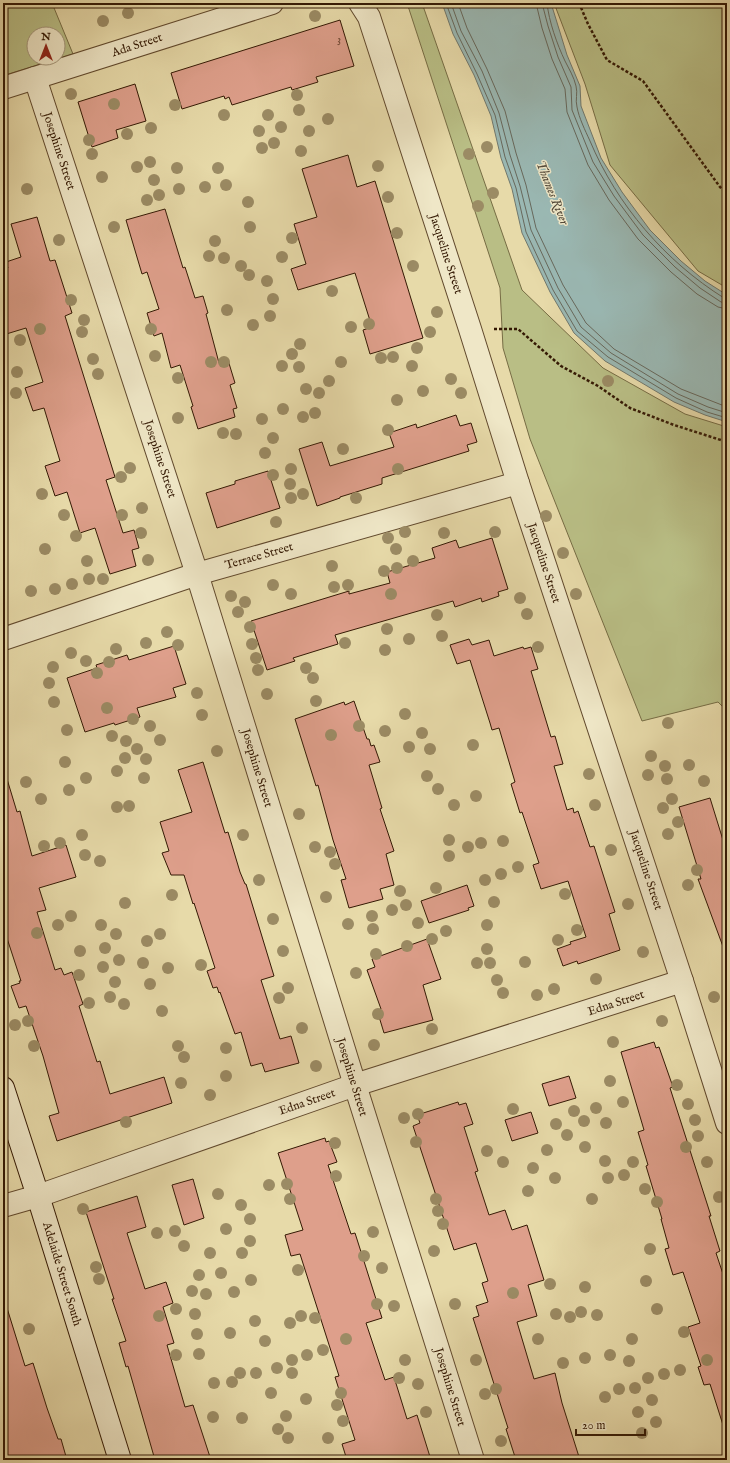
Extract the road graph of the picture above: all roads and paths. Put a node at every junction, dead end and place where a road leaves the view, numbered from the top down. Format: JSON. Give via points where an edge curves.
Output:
{"nodes":[{"id":1,"x":272,"y":3,"type":"edge"},
{"id":2,"x":360,"y":3,"type":"edge"},
{"id":3,"x":579,"y":3,"type":"edge"},
{"id":4,"x":35,"y":78,"type":"junction"},
{"id":5,"x":3,"y":88,"type":"edge"},
{"id":6,"x":727,"y":194,"type":"edge"},
{"id":7,"x":470,"y":329,"type":"junction"},
{"id":8,"x":727,"y":442,"type":"edge"},
{"id":9,"x":518,"y":483,"type":"junction"},
{"id":10,"x":197,"y":574,"type":"junction"},
{"id":11,"x":3,"y":639,"type":"edge"},
{"id":12,"x":682,"y":982,"type":"junction"},
{"id":13,"x":355,"y":1086,"type":"junction"},
{"id":14,"x":3,"y":1088,"type":"edge"},
{"id":15,"x":727,"y":1123,"type":"edge"},
{"id":16,"x":38,"y":1196,"type":"junction"},
{"id":17,"x":3,"y":1206,"type":"edge"},
{"id":18,"x":120,"y":1460,"type":"edge"},
{"id":19,"x":473,"y":1460,"type":"edge"}],
"edges":[{"from":1,"to":4,"type":"street","name":"Ada Street"},
{"from":2,"to":7,"type":"street","name":"Jacqueline Street","via":[[369,17]]},
{"from":3,"to":6,"type":"path","via":[[607,60],[643,81]]},
{"from":4,"to":5,"type":"street","name":"Ada Street"},
{"from":4,"to":10,"type":"street","name":"Josephine Street"},
{"from":7,"to":8,"type":"path","via":[[518,329],[561,366],[598,386],[630,408]]},
{"from":7,"to":9,"type":"street","name":"Jacqueline Street"},
{"from":9,"to":10,"type":"street","name":"Terrace Street"},
{"from":9,"to":12,"type":"street","name":"Jacqueline Street"},
{"from":10,"to":11,"type":"street","name":"Terrace Street"},
{"from":10,"to":13,"type":"street","name":"Josephine Street"},
{"from":12,"to":13,"type":"street","name":"Edna Street"},
{"from":12,"to":15,"type":"street","name":"Jacqueline Street"},
{"from":13,"to":16,"type":"street","name":"Edna Street"},
{"from":13,"to":19,"type":"street","name":"Josephine Street"},
{"from":14,"to":16,"type":"street","name":"Adelaide Street South"},
{"from":16,"to":17,"type":"street","name":"Edna Street"},
{"from":16,"to":18,"type":"street","name":"Adelaide Street South"}]}
